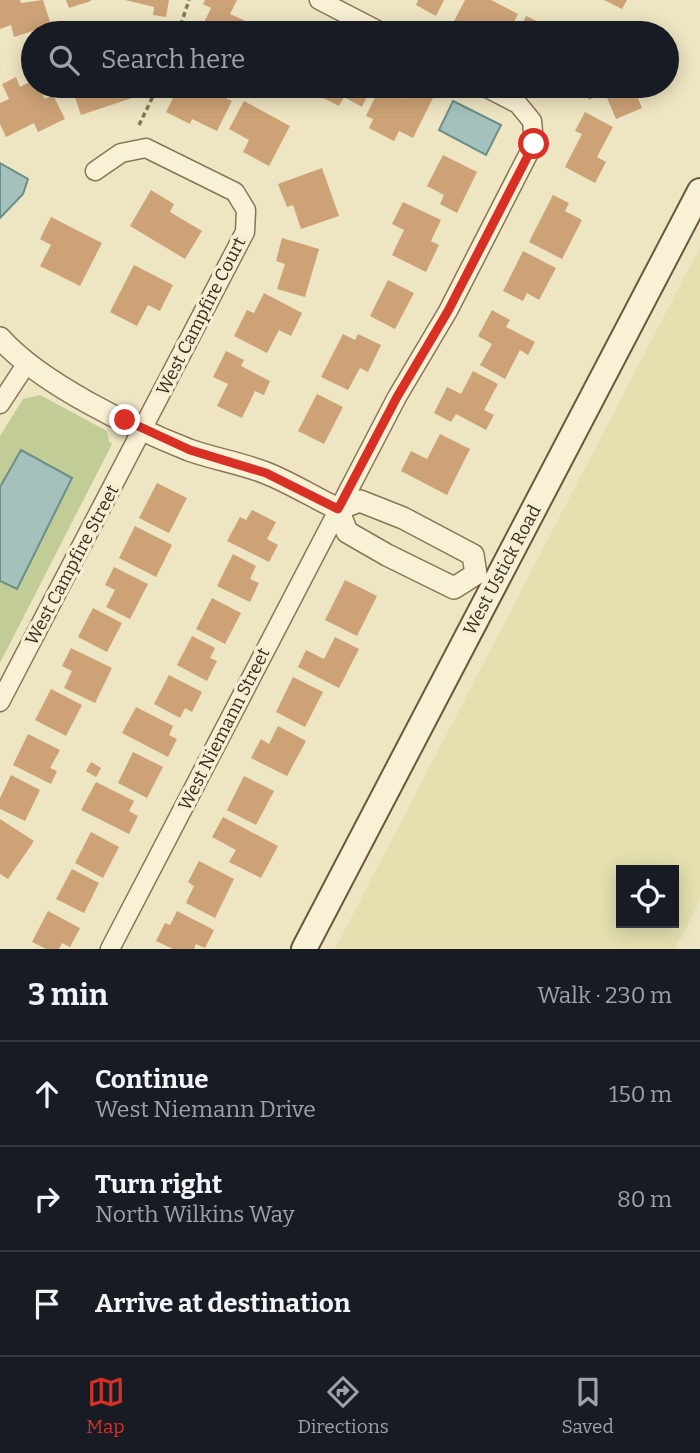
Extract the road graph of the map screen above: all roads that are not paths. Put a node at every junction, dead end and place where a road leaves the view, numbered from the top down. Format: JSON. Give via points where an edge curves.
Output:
{"nodes":[{"id":1,"x":319,"y":0,"type":"edge"},
{"id":2,"x":347,"y":6,"type":"edge"},
{"id":3,"x":367,"y":21,"type":"edge"},
{"id":4,"x":506,"y":98,"type":"edge"},
{"id":5,"x":95,"y":171,"type":"dead end"},
{"id":6,"x":700,"y":191,"type":"edge"},
{"id":7,"x":0,"y":338,"type":"edge"},
{"id":8,"x":27,"y":363,"type":"junction"},
{"id":9,"x":0,"y":404,"type":"edge"},
{"id":10,"x":143,"y":428,"type":"junction"},
{"id":11,"x":338,"y":509,"type":"junction"},
{"id":12,"x":485,"y":579,"type":"junction"},
{"id":13,"x":0,"y":702,"type":"edge"},
{"id":14,"x":110,"y":949,"type":"edge"},
{"id":15,"x":304,"y":949,"type":"edge"}],
"edges":[{"from":1,"to":2,"type":"street"},
{"from":2,"to":3,"type":"street"},
{"from":4,"to":11,"type":"street","name":"West Niemann Street","via":[[532,121],[534,144]]},
{"from":5,"to":10,"type":"street","name":"West Campfire Court","via":[[121,153],[146,148],[235,192],[246,210],[245,232]]},
{"from":6,"to":12,"type":"main road","name":"West Ustick Road"},
{"from":7,"to":8,"type":"street"},
{"from":8,"to":9,"type":"street"},
{"from":8,"to":10,"type":"street","via":[[58,385]]},
{"from":10,"to":11,"type":"street","via":[[190,450],[266,473]]},
{"from":10,"to":13,"type":"street","name":"West Campfire Street"},
{"from":11,"to":12,"type":"street","via":[[360,500],[403,519],[473,555]]},
{"from":11,"to":12,"type":"street","via":[[347,532],[439,581],[454,587]]},
{"from":11,"to":14,"type":"street","name":"West Niemann Street"},
{"from":12,"to":15,"type":"main road","name":"West Ustick Road"}]}
